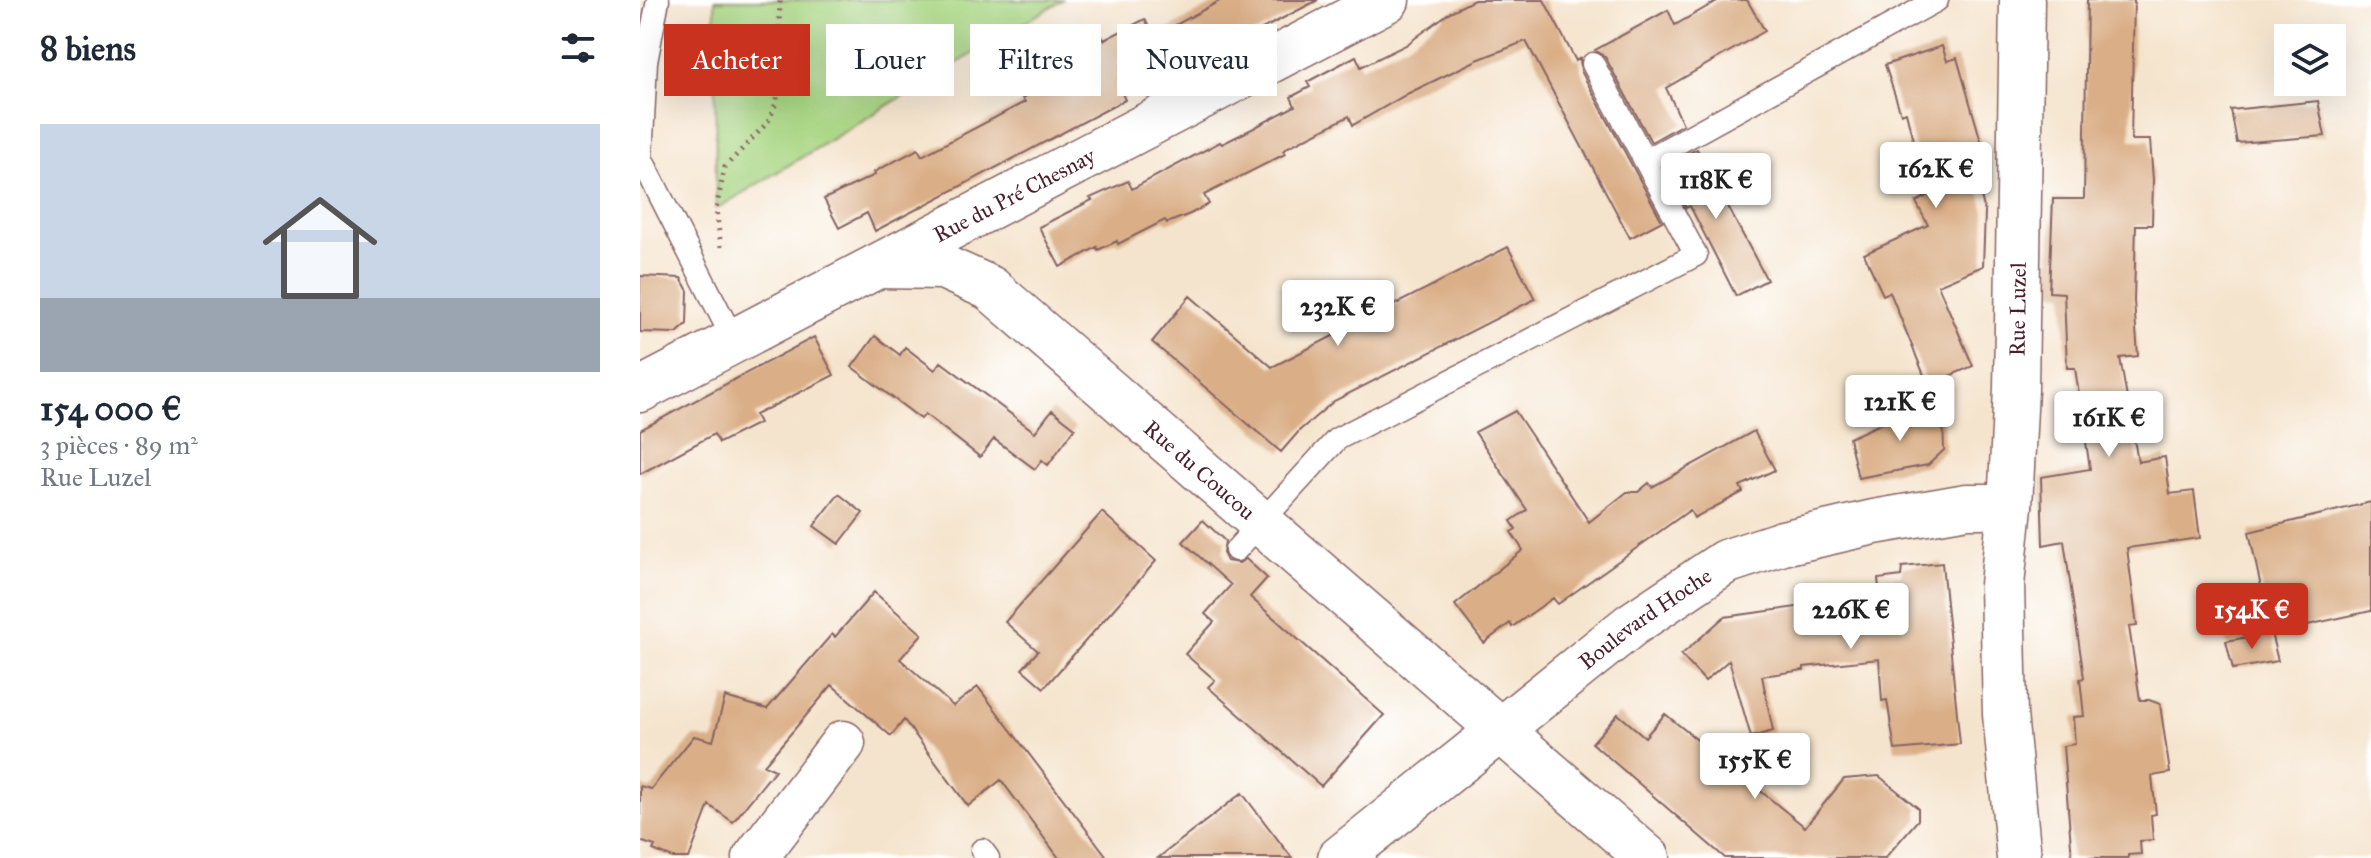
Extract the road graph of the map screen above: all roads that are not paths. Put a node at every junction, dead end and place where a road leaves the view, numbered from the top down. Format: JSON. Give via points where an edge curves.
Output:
{"nodes":[{"id":1,"x":658,"y":0,"type":"edge"},
{"id":2,"x":1387,"y":0,"type":"edge"},
{"id":3,"x":1937,"y":0,"type":"edge"},
{"id":4,"x":2022,"y":0,"type":"edge"},
{"id":5,"x":1593,"y":64,"type":"dead end"},
{"id":6,"x":1645,"y":161,"type":"junction"},
{"id":7,"x":878,"y":266,"type":"junction"},
{"id":8,"x":734,"y":341,"type":"junction"},
{"id":9,"x":640,"y":390,"type":"edge"},
{"id":10,"x":2010,"y":506,"type":"junction"},
{"id":11,"x":1248,"y":536,"type":"junction"},
{"id":12,"x":1499,"y":729,"type":"junction"},
{"id":13,"x":843,"y":743,"type":"dead end"},
{"id":14,"x":755,"y":858,"type":"edge"},
{"id":15,"x":1340,"y":858,"type":"edge"},
{"id":16,"x":1648,"y":858,"type":"edge"},
{"id":17,"x":2019,"y":858,"type":"edge"}],
"edges":[{"from":1,"to":8,"type":"lane","via":[[646,62],[641,158]]},
{"from":2,"to":7,"type":"street","name":"Rue du Pré Chesnay"},
{"from":3,"to":6,"type":"lane"},
{"from":4,"to":10,"type":"street","name":"Rue Luzel"},
{"from":5,"to":6,"type":"lane"},
{"from":6,"to":11,"type":"lane","via":[[1696,255],[1337,439]]},
{"from":7,"to":8,"type":"street","name":"Rue du Pré Chesnay"},
{"from":7,"to":11,"type":"street","name":"Rue du Coucou","via":[[943,267],[990,288]]},
{"from":8,"to":9,"type":"street","name":"Rue du Pré Chesnay"},
{"from":10,"to":12,"type":"street","name":"Boulevard Hoche","via":[[1967,506],[1874,522],[1725,562],[1631,625]]},
{"from":10,"to":17,"type":"street","name":"Rue Luzel","via":[[2002,600],[2005,714]]},
{"from":11,"to":12,"type":"street","name":"Rue du Coucou"},
{"from":12,"to":15,"type":"street","name":"Boulevard Hoche"},
{"from":12,"to":16,"type":"street","name":"Rue du Coucou"},
{"from":13,"to":14,"type":"street"}]}
